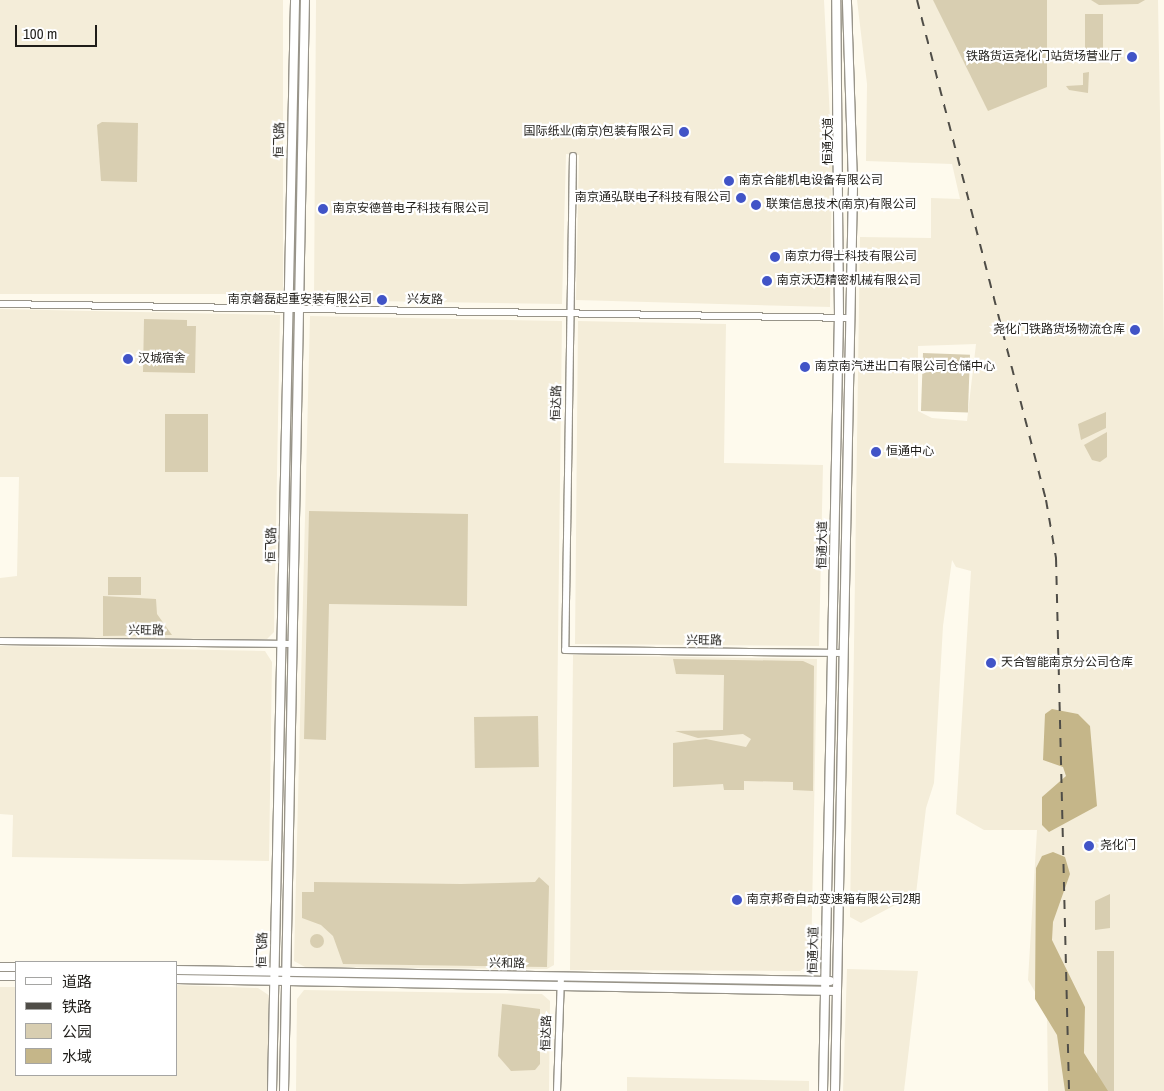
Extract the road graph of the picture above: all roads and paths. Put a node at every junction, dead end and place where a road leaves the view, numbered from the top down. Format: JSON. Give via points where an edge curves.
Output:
{"nodes":[{"id":1,"x":295,"y":0,"type":"edge"},
{"id":2,"x":305,"y":0,"type":"edge"},
{"id":3,"x":836,"y":0,"type":"edge"},
{"id":4,"x":847,"y":0,"type":"edge"},
{"id":5,"x":573,"y":156,"type":"dead end"},
{"id":6,"x":0,"y":304,"type":"edge"},
{"id":7,"x":288,"y":308,"type":"junction"},
{"id":8,"x":299,"y":308,"type":"junction"},
{"id":9,"x":570,"y":314,"type":"junction"},
{"id":10,"x":840,"y":317,"type":"junction"},
{"id":11,"x":849,"y":318,"type":"junction"},
{"id":12,"x":0,"y":641,"type":"edge"},
{"id":13,"x":281,"y":644,"type":"junction"},
{"id":14,"x":292,"y":644,"type":"junction"},
{"id":15,"x":565,"y":650,"type":"joint"},
{"id":16,"x":832,"y":653,"type":"junction"},
{"id":17,"x":843,"y":653,"type":"junction"},
{"id":18,"x":0,"y":967,"type":"edge"},
{"id":19,"x":15,"y":967,"type":"edge"},
{"id":20,"x":178,"y":970,"type":"edge"},
{"id":21,"x":274,"y":972,"type":"junction"},
{"id":22,"x":287,"y":972,"type":"junction"},
{"id":23,"x":0,"y":976,"type":"edge"},
{"id":24,"x":15,"y":976,"type":"edge"},
{"id":25,"x":560,"y":976,"type":"junction"},
{"id":26,"x":178,"y":979,"type":"edge"},
{"id":27,"x":274,"y":981,"type":"junction"},
{"id":28,"x":287,"y":981,"type":"junction"},
{"id":29,"x":825,"y":981,"type":"junction"},
{"id":30,"x":837,"y":981,"type":"junction"},
{"id":31,"x":560,"y":987,"type":"junction"},
{"id":32,"x":825,"y":990,"type":"junction"},
{"id":33,"x":837,"y":991,"type":"junction"},
{"id":34,"x":272,"y":1091,"type":"edge"},
{"id":35,"x":284,"y":1091,"type":"edge"},
{"id":36,"x":557,"y":1091,"type":"edge"},
{"id":37,"x":823,"y":1091,"type":"edge"},
{"id":38,"x":835,"y":1091,"type":"edge"}],
"edges":[{"from":1,"to":7,"type":"main road","name":"恒飞路"},
{"from":2,"to":8,"type":"main road","name":"恒飞路"},
{"from":3,"to":10,"type":"main road","name":"恒通大道"},
{"from":4,"to":11,"type":"main road","name":"恒通大道","via":[[853,184]]},
{"from":5,"to":9,"type":"street","name":"恒达路"},
{"from":6,"to":7,"type":"street","name":"兴友路"},
{"from":7,"to":8,"type":"street","name":"兴友路"},
{"from":7,"to":13,"type":"main road","name":"恒飞路"},
{"from":8,"to":9,"type":"street","name":"兴友路"},
{"from":8,"to":14,"type":"main road","name":"恒飞路"},
{"from":9,"to":10,"type":"street","name":"兴友路"},
{"from":9,"to":15,"type":"street","name":"恒达路"},
{"from":10,"to":11,"type":"street","name":"兴友路"},
{"from":10,"to":16,"type":"main road","name":"恒通大道"},
{"from":11,"to":17,"type":"main road","name":"恒通大道"},
{"from":12,"to":13,"type":"street","name":"兴旺路"},
{"from":13,"to":14,"type":"street","name":"兴旺路"},
{"from":13,"to":21,"type":"main road","name":"恒飞路"},
{"from":14,"to":22,"type":"main road","name":"恒飞路"},
{"from":15,"to":16,"type":"street","name":"兴旺路"},
{"from":16,"to":17,"type":"street","name":"兴旺路"},
{"from":16,"to":29,"type":"main road","name":"恒通大道"},
{"from":17,"to":30,"type":"main road","name":"恒通大道"},
{"from":18,"to":19,"type":"main road"},
{"from":20,"to":21,"type":"main road","name":"兴和路"},
{"from":21,"to":22,"type":"main road","name":"兴和路"},
{"from":21,"to":27,"type":"main road","name":"恒飞路"},
{"from":22,"to":25,"type":"main road","name":"兴和路"},
{"from":22,"to":28,"type":"main road","name":"恒飞路"},
{"from":23,"to":24,"type":"main road"},
{"from":25,"to":29,"type":"main road","name":"兴和路"},
{"from":25,"to":31,"type":"street","name":"恒达路"},
{"from":26,"to":27,"type":"main road","name":"兴和路"},
{"from":27,"to":28,"type":"main road","name":"兴和路"},
{"from":27,"to":34,"type":"main road","name":"恒飞路"},
{"from":28,"to":31,"type":"main road","name":"兴和路"},
{"from":28,"to":35,"type":"main road","name":"恒飞路"},
{"from":29,"to":30,"type":"main road","name":"兴和路"},
{"from":29,"to":32,"type":"main road","name":"恒通大道"},
{"from":30,"to":33,"type":"main road","name":"恒通大道"},
{"from":31,"to":32,"type":"main road","name":"兴和路"},
{"from":31,"to":36,"type":"street","name":"恒达路"},
{"from":32,"to":33,"type":"main road","name":"兴和路"},
{"from":32,"to":37,"type":"main road","name":"恒通大道"},
{"from":33,"to":38,"type":"main road","name":"恒通大道"}]}
